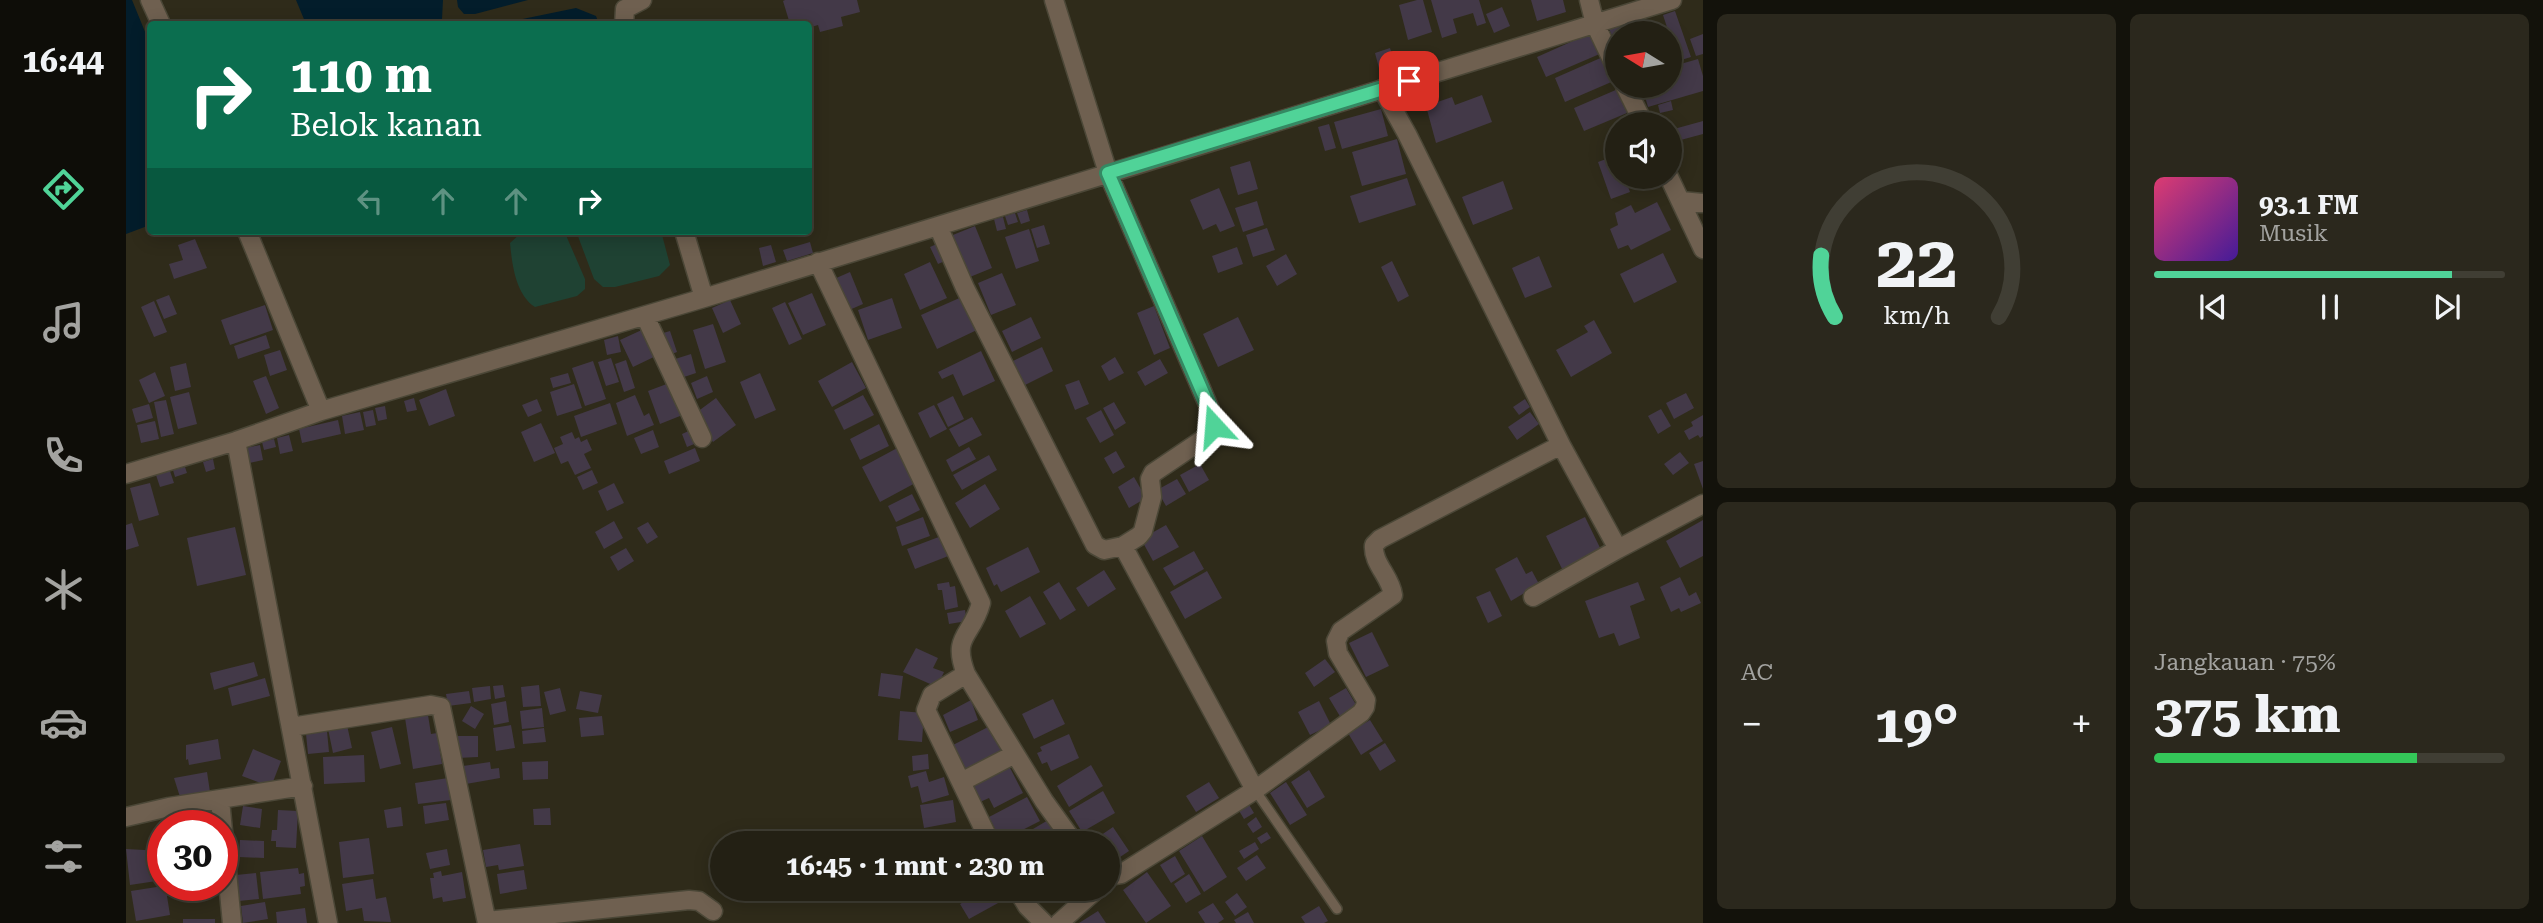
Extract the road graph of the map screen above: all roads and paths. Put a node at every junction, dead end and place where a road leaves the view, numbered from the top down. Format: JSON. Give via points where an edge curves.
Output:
{"nodes":[{"id":1,"x":150,"y":0,"type":"edge"},
{"id":2,"x":642,"y":0,"type":"edge"},
{"id":3,"x":1054,"y":0,"type":"edge"},
{"id":4,"x":1588,"y":0,"type":"edge"},
{"id":5,"x":1672,"y":0,"type":"edge"},
{"id":6,"x":160,"y":21,"type":"edge"},
{"id":7,"x":624,"y":21,"type":"edge"},
{"id":8,"x":1595,"y":24,"type":"junction"},
{"id":9,"x":1605,"y":45,"type":"edge"},
{"id":10,"x":1382,"y":89,"type":"junction"},
{"id":11,"x":1119,"y":170,"type":"junction"},
{"id":12,"x":1675,"y":189,"type":"edge"},
{"id":13,"x":1681,"y":201,"type":"junction"},
{"id":14,"x":1703,"y":203,"type":"edge"},
{"id":15,"x":938,"y":226,"type":"junction"},
{"id":16,"x":249,"y":235,"type":"edge"},
{"id":17,"x":685,"y":235,"type":"edge"},
{"id":18,"x":1703,"y":249,"type":"edge"},
{"id":19,"x":818,"y":262,"type":"junction"},
{"id":20,"x":704,"y":298,"type":"junction"},
{"id":21,"x":645,"y":316,"type":"junction"},
{"id":22,"x":321,"y":411,"type":"junction"},
{"id":23,"x":702,"y":438,"type":"dead end"},
{"id":24,"x":236,"y":441,"type":"junction"},
{"id":25,"x":1561,"y":445,"type":"junction"},
{"id":26,"x":126,"y":474,"type":"edge"},
{"id":27,"x":1703,"y":504,"type":"edge"},
{"id":28,"x":1123,"y":546,"type":"junction"},
{"id":29,"x":1618,"y":549,"type":"junction"},
{"id":30,"x":1533,"y":597,"type":"dead end"},
{"id":31,"x":966,"y":674,"type":"junction"},
{"id":32,"x":291,"y":727,"type":"junction"},
{"id":33,"x":1015,"y":754,"type":"junction"},
{"id":34,"x":961,"y":782,"type":"junction"},
{"id":35,"x":303,"y":786,"type":"junction"},
{"id":36,"x":1255,"y":790,"type":"junction"},
{"id":37,"x":220,"y":800,"type":"junction"},
{"id":38,"x":126,"y":817,"type":"edge"},
{"id":39,"x":984,"y":831,"type":"edge"},
{"id":40,"x":1066,"y":831,"type":"edge"},
{"id":41,"x":1120,"y":874,"type":"edge"},
{"id":42,"x":1024,"y":901,"type":"edge"},
{"id":43,"x":1084,"y":901,"type":"edge"},
{"id":44,"x":1337,"y":909,"type":"dead end"},
{"id":45,"x":713,"y":911,"type":"dead end"},
{"id":46,"x":487,"y":922,"type":"edge"},
{"id":47,"x":232,"y":923,"type":"edge"},
{"id":48,"x":328,"y":923,"type":"edge"},
{"id":49,"x":1044,"y":923,"type":"edge"},
{"id":50,"x":1059,"y":923,"type":"edge"}],
"edges":[{"from":1,"to":6,"type":"street"},
{"from":2,"to":7,"type":"street","via":[[625,9]]},
{"from":3,"to":11,"type":"street"},
{"from":4,"to":8,"type":"street"},
{"from":5,"to":8,"type":"street"},
{"from":8,"to":9,"type":"street"},
{"from":8,"to":10,"type":"street"},
{"from":10,"to":11,"type":"street"},
{"from":10,"to":25,"type":"street"},
{"from":11,"to":15,"type":"street"},
{"from":11,"to":28,"type":"street","via":[[1214,426],[1205,440],[1153,472],[1143,531]]},
{"from":12,"to":13,"type":"street"},
{"from":13,"to":14,"type":"street"},
{"from":13,"to":18,"type":"street"},
{"from":15,"to":19,"type":"street"},
{"from":15,"to":28,"type":"street","via":[[1095,545],[1104,550]]},
{"from":16,"to":22,"type":"street"},
{"from":17,"to":20,"type":"street"},
{"from":19,"to":20,"type":"street"},
{"from":19,"to":31,"type":"street","via":[[981,603],[961,643],[959,656]]},
{"from":20,"to":21,"type":"street"},
{"from":21,"to":22,"type":"street"},
{"from":21,"to":23,"type":"street"},
{"from":22,"to":24,"type":"street"},
{"from":24,"to":26,"type":"street"},
{"from":24,"to":32,"type":"street"},
{"from":25,"to":29,"type":"street"},
{"from":25,"to":36,"type":"street","via":[[1374,545],[1373,552],[1394,595],[1341,631],[1336,641],[1338,653],[1366,700],[1365,707]]},
{"from":27,"to":29,"type":"street"},
{"from":28,"to":36,"type":"street"},
{"from":29,"to":30,"type":"street"},
{"from":31,"to":33,"type":"street"},
{"from":31,"to":34,"type":"street","via":[[932,695],[926,710]]},
{"from":32,"to":35,"type":"street"},
{"from":32,"to":46,"type":"street","via":[[441,707]]},
{"from":33,"to":34,"type":"street"},
{"from":33,"to":40,"type":"street"},
{"from":34,"to":39,"type":"street"},
{"from":35,"to":37,"type":"street"},
{"from":35,"to":48,"type":"street"},
{"from":36,"to":41,"type":"street"},
{"from":36,"to":44,"type":"lane"},
{"from":37,"to":38,"type":"street"},
{"from":37,"to":47,"type":"street"},
{"from":42,"to":49,"type":"street"},
{"from":43,"to":50,"type":"street"},
{"from":45,"to":46,"type":"street","via":[[699,901],[688,900]]}]}
